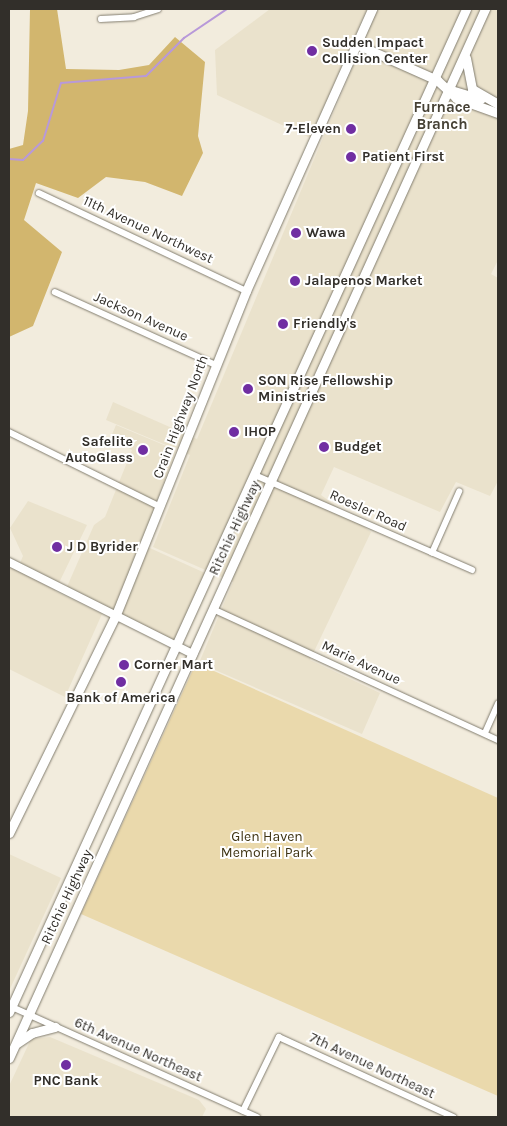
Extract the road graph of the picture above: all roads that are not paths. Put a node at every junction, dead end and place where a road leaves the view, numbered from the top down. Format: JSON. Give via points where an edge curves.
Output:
{"nodes":[{"id":1,"x":158,"y":9,"type":"edge"},
{"id":2,"x":372,"y":9,"type":"edge"},
{"id":3,"x":466,"y":9,"type":"edge"},
{"id":4,"x":485,"y":9,"type":"edge"},
{"id":5,"x":101,"y":19,"type":"dead end"},
{"id":6,"x":356,"y":44,"type":"junction"},
{"id":7,"x":466,"y":55,"type":"junction"},
{"id":8,"x":437,"y":80,"type":"junction"},
{"id":9,"x":450,"y":90,"type":"junction"},
{"id":10,"x":498,"y":104,"type":"edge"},
{"id":11,"x":498,"y":113,"type":"edge"},
{"id":12,"x":39,"y":193,"type":"dead end"},
{"id":13,"x":246,"y":291,"type":"junction"},
{"id":14,"x":55,"y":292,"type":"dead end"},
{"id":15,"x":216,"y":365,"type":"junction"},
{"id":16,"x":9,"y":432,"type":"edge"},
{"id":17,"x":255,"y":475,"type":"junction"},
{"id":18,"x":271,"y":482,"type":"junction"},
{"id":19,"x":459,"y":492,"type":"dead end"},
{"id":20,"x":161,"y":507,"type":"junction"},
{"id":21,"x":432,"y":552,"type":"junction"},
{"id":22,"x":9,"y":562,"type":"edge"},
{"id":23,"x":472,"y":570,"type":"dead end"},
{"id":24,"x":213,"y":609,"type":"junction"},
{"id":25,"x":115,"y":617,"type":"junction"},
{"id":26,"x":177,"y":646,"type":"junction"},
{"id":27,"x":193,"y":654,"type":"junction"},
{"id":28,"x":498,"y":704,"type":"edge"},
{"id":29,"x":485,"y":733,"type":"junction"},
{"id":30,"x":498,"y":740,"type":"edge"},
{"id":31,"x":9,"y":832,"type":"edge"},
{"id":32,"x":10,"y":1008,"type":"edge"},
{"id":33,"x":28,"y":1015,"type":"junction"},
{"id":34,"x":55,"y":1027,"type":"junction"},
{"id":35,"x":15,"y":1045,"type":"junction"},
{"id":36,"x":9,"y":1058,"type":"edge"},
{"id":37,"x":243,"y":1111,"type":"junction"},
{"id":38,"x":257,"y":1117,"type":"edge"},
{"id":39,"x":454,"y":1117,"type":"edge"}],
"edges":[{"from":1,"to":5,"type":"street","via":[[134,17]]},
{"from":2,"to":6,"type":"main road","name":"Crain Highway North"},
{"from":3,"to":8,"type":"main road","name":"Ritchie Highway"},
{"from":4,"to":7,"type":"main road","name":"Ritchie Highway"},
{"from":6,"to":8,"type":"main road"},
{"from":6,"to":13,"type":"main road","name":"Crain Highway North"},
{"from":7,"to":9,"type":"main road","name":"Ritchie Highway"},
{"from":7,"to":10,"type":"main road","via":[[472,88]]},
{"from":8,"to":9,"type":"main road"},
{"from":8,"to":17,"type":"main road","name":"Ritchie Highway"},
{"from":9,"to":10,"type":"main road"},
{"from":9,"to":11,"type":"main road","via":[[456,98]]},
{"from":9,"to":18,"type":"main road","name":"Ritchie Highway"},
{"from":12,"to":13,"type":"street","name":"11th Avenue Northwest"},
{"from":13,"to":15,"type":"main road","name":"Crain Highway North"},
{"from":14,"to":15,"type":"street","name":"Jackson Avenue"},
{"from":15,"to":20,"type":"main road","name":"Crain Highway North"},
{"from":16,"to":20,"type":"street"},
{"from":17,"to":18,"type":"street","name":"Roesler Road"},
{"from":17,"to":26,"type":"main road","name":"Ritchie Highway"},
{"from":18,"to":21,"type":"street","name":"Roesler Road"},
{"from":18,"to":24,"type":"main road","name":"Ritchie Highway"},
{"from":19,"to":21,"type":"street"},
{"from":20,"to":25,"type":"main road","name":"Crain Highway North"},
{"from":21,"to":23,"type":"street","name":"Roesler Road"},
{"from":22,"to":25,"type":"street"},
{"from":24,"to":27,"type":"main road","name":"Ritchie Highway"},
{"from":24,"to":29,"type":"street","name":"Marie Avenue"},
{"from":25,"to":26,"type":"street"},
{"from":25,"to":31,"type":"main road","name":"Crain Highway North"},
{"from":26,"to":27,"type":"street"},
{"from":26,"to":32,"type":"main road","name":"Ritchie Highway"},
{"from":27,"to":33,"type":"main road","name":"Ritchie Highway"},
{"from":28,"to":29,"type":"street"},
{"from":29,"to":30,"type":"street","name":"Marie Avenue"},
{"from":32,"to":33,"type":"street","name":"6th Avenue Northeast"},
{"from":33,"to":34,"type":"street","name":"6th Avenue Northeast"},
{"from":33,"to":35,"type":"main road","name":"Ritchie Highway"},
{"from":34,"to":35,"type":"main road","via":[[32,1033]]},
{"from":34,"to":37,"type":"street","name":"6th Avenue Northeast"},
{"from":35,"to":36,"type":"main road","name":"Ritchie Highway"},
{"from":37,"to":38,"type":"street","name":"6th Avenue Northeast"},
{"from":37,"to":39,"type":"street","name":"7th Avenue Northeast","via":[[279,1037]]}]}
